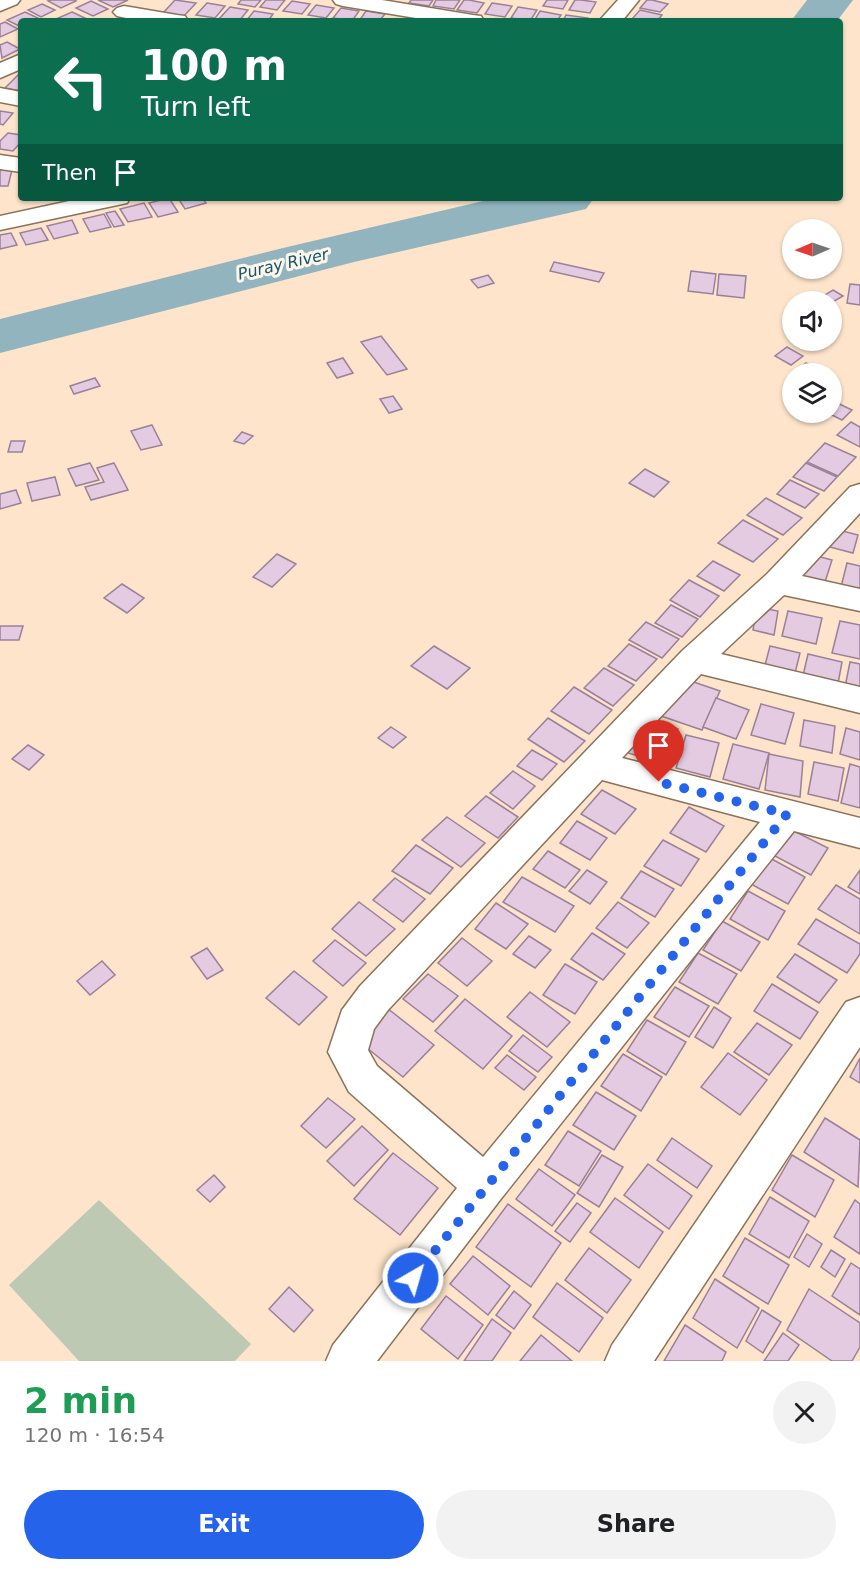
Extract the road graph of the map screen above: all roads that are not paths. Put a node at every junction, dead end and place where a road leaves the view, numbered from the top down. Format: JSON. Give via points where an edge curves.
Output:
{"nodes":[{"id":1,"x":10,"y":0,"type":"edge"},
{"id":2,"x":151,"y":0,"type":"edge"},
{"id":3,"x":343,"y":0,"type":"edge"},
{"id":4,"x":629,"y":0,"type":"edge"},
{"id":5,"x":0,"y":5,"type":"edge"},
{"id":6,"x":115,"y":17,"type":"edge"},
{"id":7,"x":130,"y":18,"type":"edge"},
{"id":8,"x":454,"y":18,"type":"edge"},
{"id":9,"x":613,"y":18,"type":"edge"},
{"id":10,"x":18,"y":62,"type":"edge"},
{"id":11,"x":0,"y":71,"type":"edge"},
{"id":12,"x":0,"y":95,"type":"edge"},
{"id":13,"x":18,"y":98,"type":"edge"},
{"id":14,"x":0,"y":162,"type":"edge"},
{"id":15,"x":18,"y":165,"type":"edge"},
{"id":16,"x":104,"y":201,"type":"edge"},
{"id":17,"x":0,"y":223,"type":"edge"},
{"id":18,"x":858,"y":499,"type":"edge"},
{"id":19,"x":778,"y":582,"type":"junction"},
{"id":20,"x":860,"y":600,"type":"edge"},
{"id":21,"x":694,"y":660,"type":"junction"},
{"id":22,"x":860,"y":700,"type":"edge"},
{"id":23,"x":595,"y":765,"type":"junction"},
{"id":24,"x":787,"y":814,"type":"junction"},
{"id":25,"x":860,"y":833,"type":"edge"},
{"id":26,"x":860,"y":1014,"type":"edge"},
{"id":27,"x":485,"y":1186,"type":"junction"},
{"id":28,"x":349,"y":1361,"type":"edge"},
{"id":29,"x":628,"y":1361,"type":"edge"}],
"edges":[{"from":1,"to":5,"type":"street"},
{"from":2,"to":6,"type":"street"},
{"from":3,"to":8,"type":"street"},
{"from":4,"to":9,"type":"street"},
{"from":6,"to":7,"type":"street"},
{"from":10,"to":11,"type":"street"},
{"from":12,"to":13,"type":"street"},
{"from":14,"to":15,"type":"street"},
{"from":16,"to":17,"type":"street"},
{"from":18,"to":19,"type":"street"},
{"from":19,"to":20,"type":"street"},
{"from":19,"to":21,"type":"street"},
{"from":21,"to":22,"type":"street"},
{"from":21,"to":23,"type":"street"},
{"from":23,"to":24,"type":"street"},
{"from":23,"to":27,"type":"street","via":[[382,990],[356,1022],[348,1052],[363,1079]]},
{"from":24,"to":25,"type":"street"},
{"from":24,"to":27,"type":"street"},
{"from":26,"to":29,"type":"street"},
{"from":27,"to":28,"type":"street"}]}
